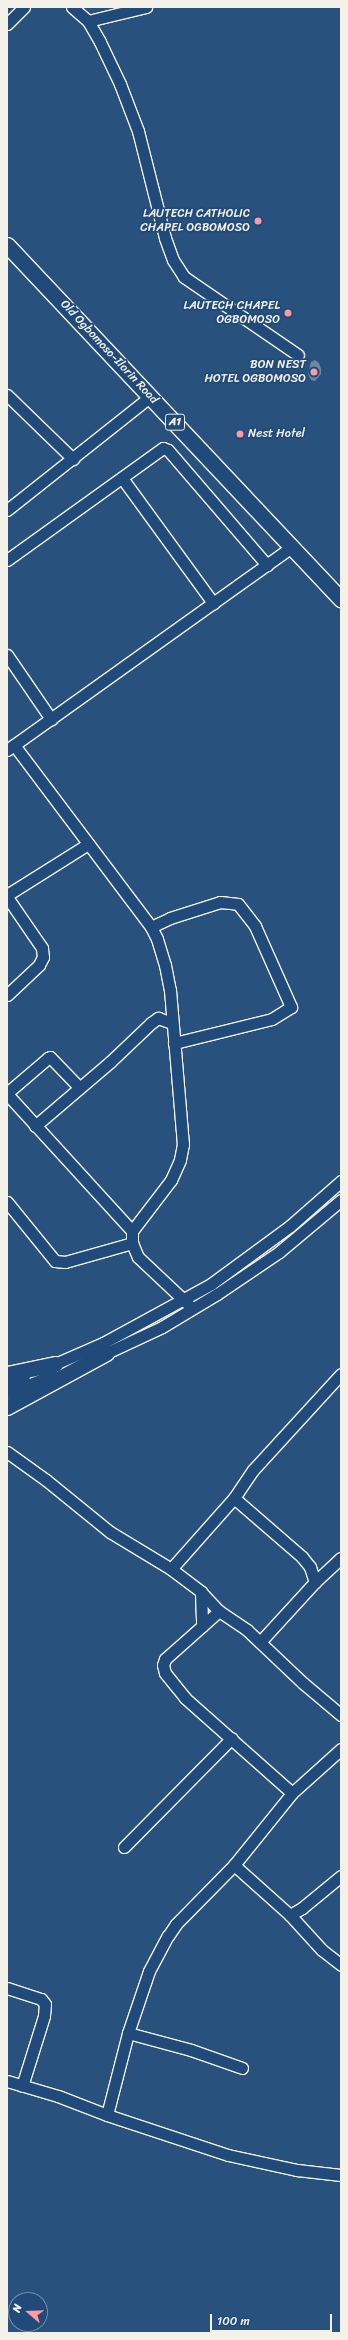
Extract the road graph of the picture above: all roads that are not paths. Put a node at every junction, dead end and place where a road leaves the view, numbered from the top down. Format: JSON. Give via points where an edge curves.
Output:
{"nodes":[{"id":1,"x":24,"y":7,"type":"edge"},
{"id":2,"x":72,"y":7,"type":"edge"},
{"id":3,"x":146,"y":7,"type":"edge"},
{"id":4,"x":88,"y":21,"type":"junction"},
{"id":5,"x":7,"y":24,"type":"edge"},
{"id":6,"x":7,"y":245,"type":"edge"},
{"id":7,"x":298,"y":355,"type":"dead end"},
{"id":8,"x":7,"y":395,"type":"edge"},
{"id":9,"x":151,"y":396,"type":"junction"},
{"id":10,"x":73,"y":459,"type":"junction"},
{"id":11,"x":122,"y":478,"type":"junction"},
{"id":12,"x":7,"y":510,"type":"edge"},
{"id":13,"x":292,"y":547,"type":"junction"},
{"id":14,"x":7,"y":560,"type":"edge"},
{"id":15,"x":267,"y":565,"type":"junction"},
{"id":16,"x":341,"y":600,"type":"edge"},
{"id":17,"x":213,"y":603,"type":"junction"},
{"id":18,"x":7,"y":655,"type":"edge"},
{"id":19,"x":51,"y":719,"type":"junction"},
{"id":20,"x":11,"y":748,"type":"edge"},
{"id":21,"x":88,"y":844,"type":"junction"},
{"id":22,"x":7,"y":896,"type":"edge"},
{"id":23,"x":151,"y":927,"type":"junction"},
{"id":24,"x":7,"y":994,"type":"edge"},
{"id":25,"x":172,"y":1023,"type":"junction"},
{"id":26,"x":174,"y":1043,"type":"junction"},
{"id":27,"x":79,"y":1087,"type":"junction"},
{"id":28,"x":7,"y":1094,"type":"edge"},
{"id":29,"x":35,"y":1126,"type":"junction"},
{"id":30,"x":341,"y":1181,"type":"edge"},
{"id":31,"x":324,"y":1197,"type":"junction"},
{"id":32,"x":7,"y":1202,"type":"edge"},
{"id":33,"x":337,"y":1204,"type":"edge"},
{"id":34,"x":132,"y":1231,"type":"junction"},
{"id":35,"x":132,"y":1243,"type":"junction"},
{"id":36,"x":184,"y":1300,"type":"junction"},
{"id":37,"x":193,"y":1308,"type":"junction"},
{"id":38,"x":106,"y":1353,"type":"junction"},
{"id":39,"x":55,"y":1364,"type":"junction"},
{"id":40,"x":7,"y":1374,"type":"edge"},
{"id":41,"x":341,"y":1374,"type":"edge"},
{"id":42,"x":7,"y":1382,"type":"edge"},
{"id":43,"x":7,"y":1393,"type":"edge"},
{"id":44,"x":7,"y":1407,"type":"edge"},
{"id":45,"x":7,"y":1452,"type":"edge"},
{"id":46,"x":234,"y":1498,"type":"junction"},
{"id":47,"x":341,"y":1558,"type":"edge"},
{"id":48,"x":170,"y":1569,"type":"junction"},
{"id":49,"x":315,"y":1582,"type":"junction"},
{"id":50,"x":201,"y":1592,"type":"junction"},
{"id":51,"x":219,"y":1611,"type":"junction"},
{"id":52,"x":202,"y":1626,"type":"junction"},
{"id":53,"x":260,"y":1642,"type":"junction"},
{"id":54,"x":339,"y":1709,"type":"edge"},
{"id":55,"x":232,"y":1738,"type":"junction"},
{"id":56,"x":341,"y":1749,"type":"edge"},
{"id":57,"x":292,"y":1793,"type":"junction"},
{"id":58,"x":124,"y":1847,"type":"dead end"},
{"id":59,"x":234,"y":1865,"type":"junction"},
{"id":60,"x":341,"y":1876,"type":"edge"},
{"id":61,"x":290,"y":1915,"type":"junction"},
{"id":62,"x":341,"y":1965,"type":"edge"},
{"id":63,"x":7,"y":1988,"type":"edge"},
{"id":64,"x":128,"y":2034,"type":"junction"},
{"id":65,"x":242,"y":2068,"type":"dead end"},
{"id":66,"x":7,"y":2080,"type":"edge"},
{"id":67,"x":22,"y":2086,"type":"junction"},
{"id":68,"x":107,"y":2114,"type":"junction"},
{"id":69,"x":341,"y":2175,"type":"edge"}],
"edges":[{"from":1,"to":5,"type":"street"},
{"from":2,"to":4,"type":"street"},
{"from":3,"to":4,"type":"street"},
{"from":4,"to":7,"type":"street","via":[[120,84],[138,131],[173,260],[184,277]]},
{"from":6,"to":9,"type":"highway","name":"Old Ogbomoso-Ilorin Road","number":"A1"},
{"from":8,"to":10,"type":"street"},
{"from":9,"to":10,"type":"street"},
{"from":9,"to":13,"type":"highway","name":"Old Ogbomoso-Ilorin Road","number":"A1"},
{"from":10,"to":12,"type":"street"},
{"from":11,"to":14,"type":"street"},
{"from":11,"to":15,"type":"street","via":[[158,451],[163,448],[168,450]]},
{"from":11,"to":17,"type":"street"},
{"from":13,"to":15,"type":"street"},
{"from":13,"to":16,"type":"highway","name":"Old Ogbomoso-Ilorin Road","number":"A1"},
{"from":15,"to":17,"type":"street"},
{"from":17,"to":19,"type":"street"},
{"from":18,"to":19,"type":"street"},
{"from":19,"to":20,"type":"street"},
{"from":20,"to":21,"type":"street"},
{"from":21,"to":22,"type":"street"},
{"from":21,"to":23,"type":"street"},
{"from":22,"to":24,"type":"street","via":[[42,948],[43,957],[39,965]]},
{"from":23,"to":25,"type":"street","via":[[165,965]]},
{"from":23,"to":26,"type":"street","via":[[220,902],[238,904],[255,926],[292,1007],[272,1019]]},
{"from":25,"to":26,"type":"street"},
{"from":25,"to":27,"type":"street","via":[[158,1018]]},
{"from":26,"to":34,"type":"street","via":[[183,1144],[180,1160],[171,1180]]},
{"from":27,"to":28,"type":"street","via":[[48,1058]]},
{"from":27,"to":29,"type":"street"},
{"from":28,"to":29,"type":"street"},
{"from":29,"to":34,"type":"street"},
{"from":30,"to":31,"type":"street"},
{"from":31,"to":33,"type":"street"},
{"from":31,"to":36,"type":"street","via":[[260,1249]]},
{"from":32,"to":35,"type":"street","via":[[55,1261],[65,1262]]},
{"from":33,"to":37,"type":"street","via":[[279,1252]]},
{"from":34,"to":35,"type":"street"},
{"from":35,"to":36,"type":"street","via":[[138,1257]]},
{"from":36,"to":37,"type":"street"},
{"from":36,"to":39,"type":"street","via":[[103,1343]]},
{"from":37,"to":38,"type":"street"},
{"from":38,"to":43,"type":"street"},
{"from":38,"to":44,"type":"highway"},
{"from":39,"to":40,"type":"highway"},
{"from":39,"to":42,"type":"street"},
{"from":41,"to":46,"type":"street","via":[[253,1470]]},
{"from":45,"to":48,"type":"street","via":[[110,1532]]},
{"from":46,"to":48,"type":"street"},
{"from":46,"to":49,"type":"street","via":[[302,1557],[310,1567]]},
{"from":47,"to":49,"type":"street"},
{"from":48,"to":50,"type":"street"},
{"from":49,"to":53,"type":"street"},
{"from":50,"to":51,"type":"street"},
{"from":50,"to":52,"type":"street"},
{"from":51,"to":52,"type":"street"},
{"from":51,"to":53,"type":"street"},
{"from":52,"to":55,"type":"street","via":[[165,1659],[163,1666],[185,1698]]},
{"from":53,"to":54,"type":"street","via":[[303,1683]]},
{"from":55,"to":57,"type":"street"},
{"from":55,"to":58,"type":"street"},
{"from":56,"to":57,"type":"street"},
{"from":57,"to":59,"type":"street"},
{"from":59,"to":61,"type":"street"},
{"from":59,"to":64,"type":"street","via":[[176,1924],[168,1936],[149,1971]]},
{"from":60,"to":61,"type":"street"},
{"from":61,"to":62,"type":"street","via":[[322,1950]]},
{"from":63,"to":67,"type":"street","via":[[41,1999],[46,2009]]},
{"from":64,"to":65,"type":"street","via":[[191,2050]]},
{"from":64,"to":68,"type":"street"},
{"from":66,"to":67,"type":"street"},
{"from":67,"to":68,"type":"street"},
{"from":68,"to":69,"type":"street","via":[[228,2155],[297,2170]]}]}
